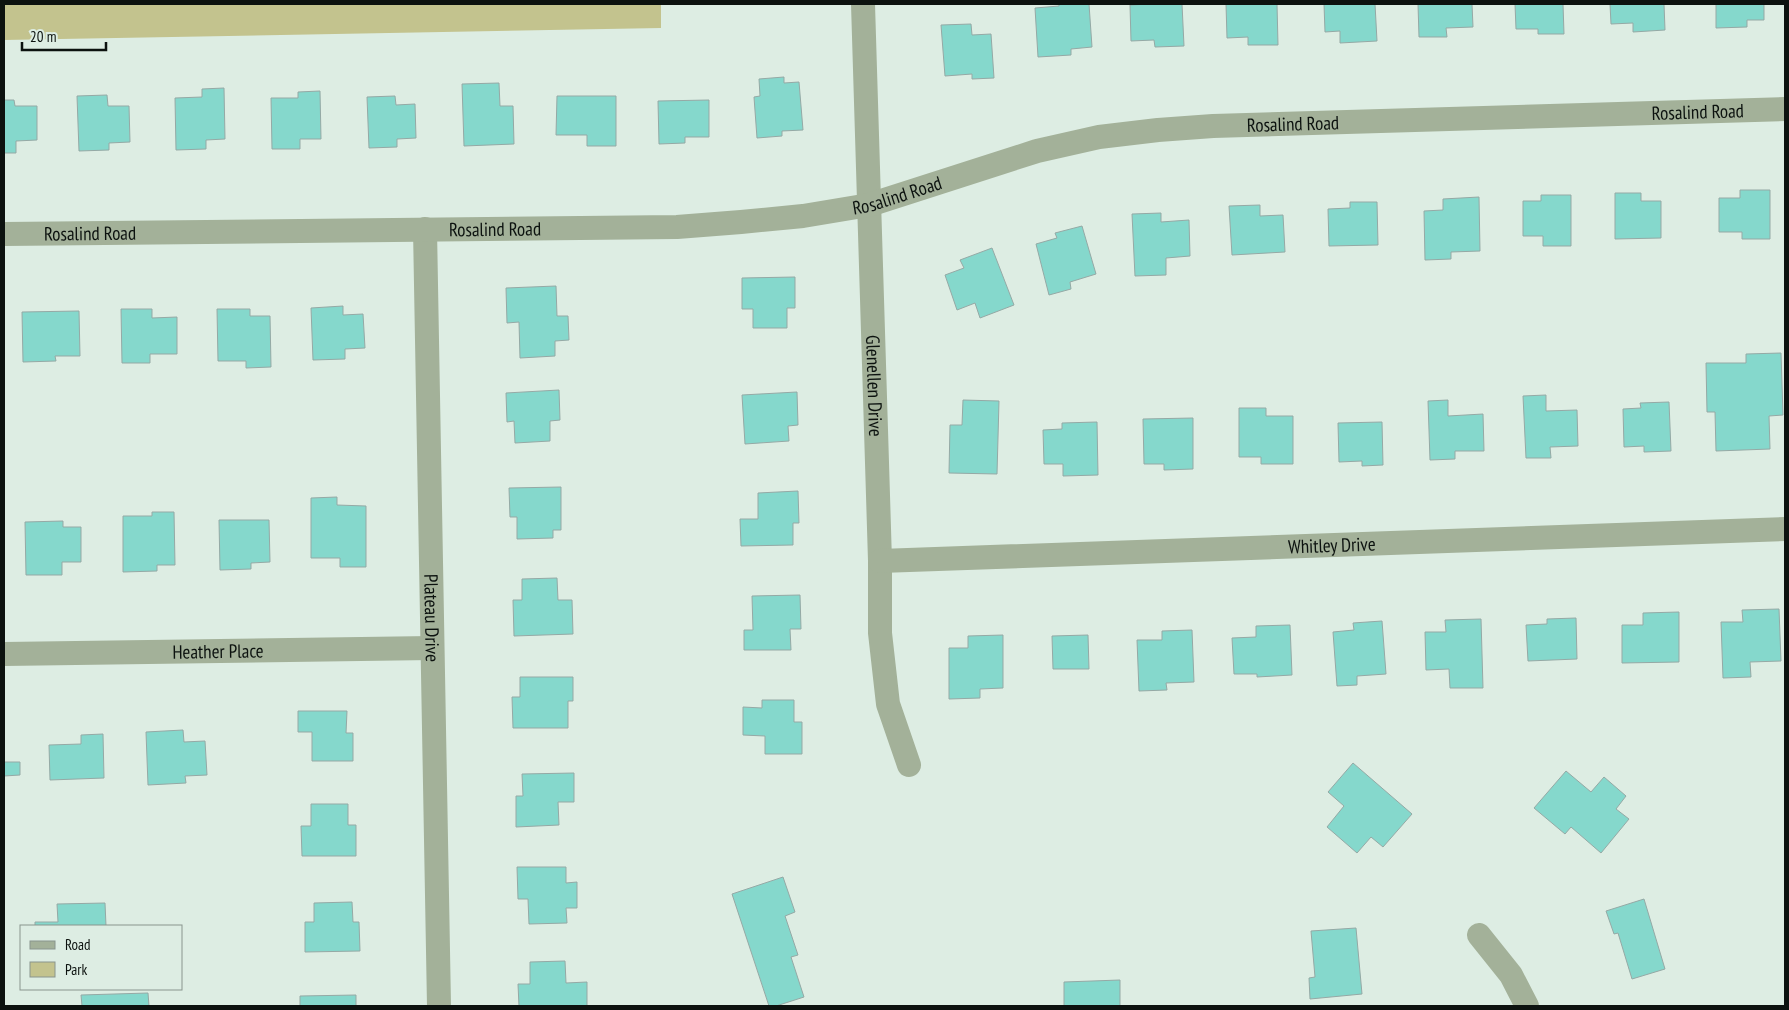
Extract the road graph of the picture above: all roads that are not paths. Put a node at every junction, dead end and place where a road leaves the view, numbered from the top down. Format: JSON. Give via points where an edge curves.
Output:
{"nodes":[{"id":1,"x":863,"y":4,"type":"edge"},
{"id":2,"x":1785,"y":109,"type":"edge"},
{"id":3,"x":869,"y":205,"type":"junction"},
{"id":4,"x":425,"y":229,"type":"junction"},
{"id":5,"x":4,"y":234,"type":"edge"},
{"id":6,"x":1785,"y":529,"type":"edge"},
{"id":7,"x":880,"y":561,"type":"junction"},
{"id":8,"x":432,"y":648,"type":"junction"},
{"id":9,"x":4,"y":654,"type":"edge"},
{"id":10,"x":909,"y":765,"type":"dead end"},
{"id":11,"x":1479,"y":935,"type":"dead end"},
{"id":12,"x":439,"y":1006,"type":"edge"},
{"id":13,"x":1527,"y":1006,"type":"edge"}],
"edges":[{"from":1,"to":3,"type":"street","name":"Glenellen Drive"},
{"from":2,"to":3,"type":"street","name":"Rosalind Road","via":[[1158,130],[1099,137],[1037,151]]},
{"from":3,"to":4,"type":"street","name":"Rosalind Road","via":[[803,216],[677,227]]},
{"from":3,"to":7,"type":"street","name":"Glenellen Drive"},
{"from":4,"to":5,"type":"street","name":"Rosalind Road"},
{"from":4,"to":8,"type":"street","name":"Plateau Drive"},
{"from":6,"to":7,"type":"street","name":"Whitley Drive"},
{"from":7,"to":10,"type":"street","name":"Glenellen Drive","via":[[880,633],[888,704]]},
{"from":8,"to":9,"type":"street","name":"Heather Place"},
{"from":8,"to":12,"type":"street","name":"Plateau Drive"},
{"from":11,"to":13,"type":"street","via":[[1511,975]]}]}
